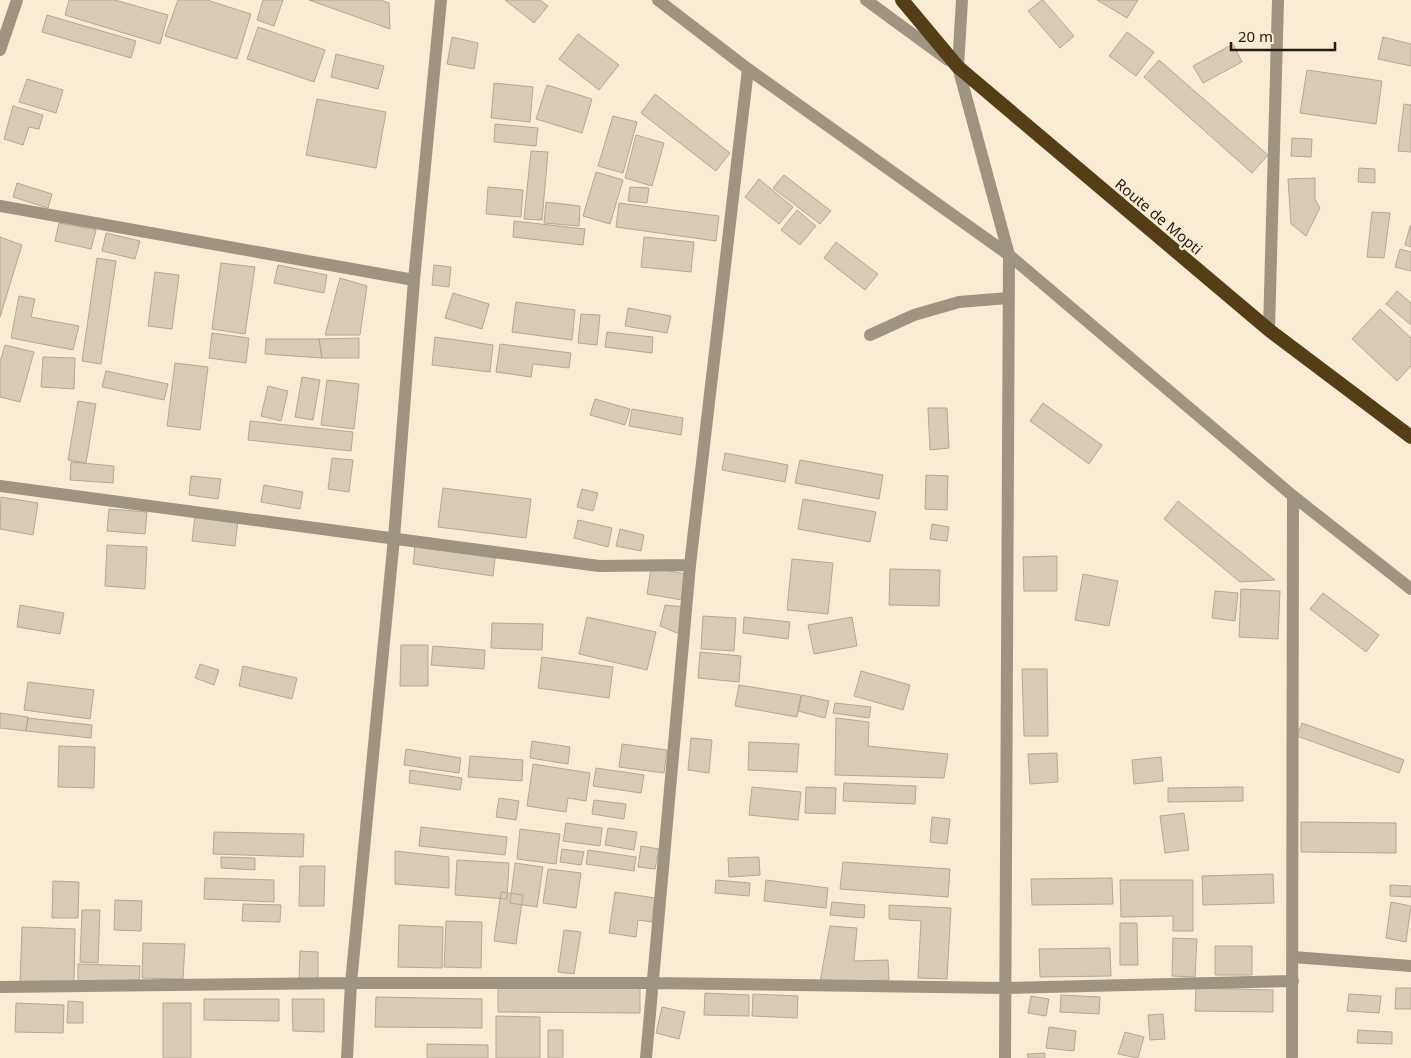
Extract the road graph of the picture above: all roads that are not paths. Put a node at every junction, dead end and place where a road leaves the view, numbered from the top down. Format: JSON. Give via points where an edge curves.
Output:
{"nodes":[{"id":1,"x":16,"y":0,"type":"edge"},
{"id":2,"x":441,"y":0,"type":"edge"},
{"id":3,"x":658,"y":0,"type":"edge"},
{"id":4,"x":866,"y":0,"type":"edge"},
{"id":5,"x":902,"y":0,"type":"edge"},
{"id":6,"x":962,"y":0,"type":"edge"},
{"id":7,"x":1278,"y":0,"type":"edge"},
{"id":8,"x":0,"y":50,"type":"edge"},
{"id":9,"x":958,"y":67,"type":"junction"},
{"id":10,"x":748,"y":69,"type":"junction"},
{"id":11,"x":0,"y":206,"type":"edge"},
{"id":12,"x":1009,"y":255,"type":"junction"},
{"id":13,"x":414,"y":280,"type":"junction"},
{"id":14,"x":1008,"y":298,"type":"junction"},
{"id":15,"x":1269,"y":330,"type":"junction"},
{"id":16,"x":870,"y":335,"type":"dead end"},
{"id":17,"x":1411,"y":437,"type":"edge"},
{"id":18,"x":0,"y":486,"type":"edge"},
{"id":19,"x":1293,"y":496,"type":"junction"},
{"id":20,"x":394,"y":538,"type":"junction"},
{"id":21,"x":690,"y":565,"type":"junction"},
{"id":22,"x":1411,"y":588,"type":"edge"},
{"id":23,"x":1292,"y":957,"type":"junction"},
{"id":24,"x":1411,"y":966,"type":"edge"},
{"id":25,"x":1293,"y":981,"type":"junction"},
{"id":26,"x":351,"y":983,"type":"junction"},
{"id":27,"x":653,"y":983,"type":"junction"},
{"id":28,"x":0,"y":987,"type":"edge"},
{"id":29,"x":1004,"y":988,"type":"junction"},
{"id":30,"x":347,"y":1058,"type":"edge"},
{"id":31,"x":646,"y":1058,"type":"edge"},
{"id":32,"x":1005,"y":1058,"type":"edge"},
{"id":33,"x":1292,"y":1058,"type":"edge"}],
"edges":[{"from":1,"to":8,"type":"street"},
{"from":2,"to":13,"type":"street"},
{"from":3,"to":10,"type":"street"},
{"from":4,"to":9,"type":"street"},
{"from":5,"to":9,"type":"highway","name":"Route de Mopti"},
{"from":6,"to":9,"type":"street"},
{"from":7,"to":15,"type":"street"},
{"from":9,"to":12,"type":"street"},
{"from":9,"to":15,"type":"highway","name":"Route de Mopti"},
{"from":10,"to":12,"type":"street"},
{"from":10,"to":21,"type":"street"},
{"from":11,"to":13,"type":"street"},
{"from":12,"to":14,"type":"street"},
{"from":12,"to":19,"type":"street"},
{"from":13,"to":20,"type":"street"},
{"from":14,"to":16,"type":"street","via":[[959,302],[914,315]]},
{"from":14,"to":29,"type":"street"},
{"from":15,"to":17,"type":"highway","name":"Route de Mopti"},
{"from":18,"to":20,"type":"street"},
{"from":19,"to":22,"type":"street"},
{"from":19,"to":23,"type":"street"},
{"from":20,"to":21,"type":"street","via":[[598,566]]},
{"from":20,"to":26,"type":"street"},
{"from":21,"to":27,"type":"street"},
{"from":23,"to":24,"type":"street"},
{"from":23,"to":25,"type":"street"},
{"from":25,"to":29,"type":"street"},
{"from":25,"to":33,"type":"street"},
{"from":26,"to":27,"type":"street"},
{"from":26,"to":28,"type":"street"},
{"from":26,"to":30,"type":"street"},
{"from":27,"to":29,"type":"street"},
{"from":27,"to":31,"type":"street"},
{"from":29,"to":32,"type":"street"}]}
